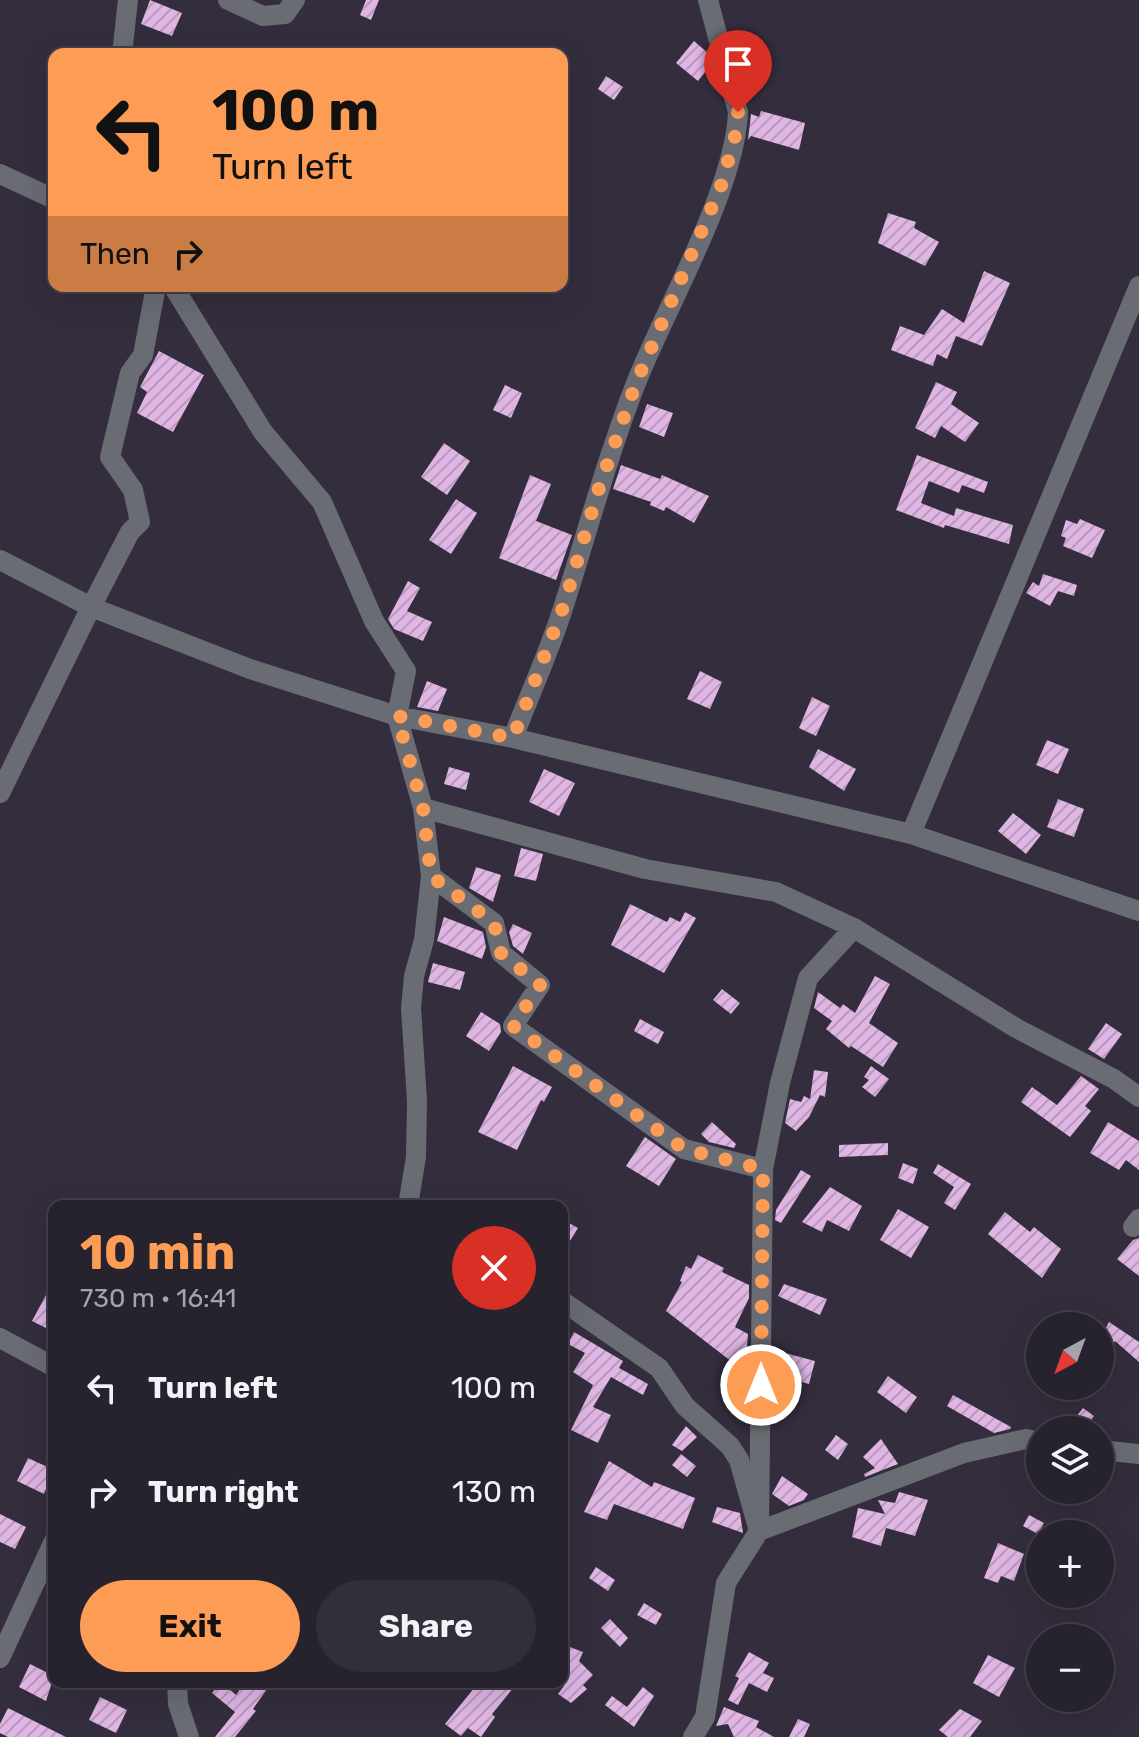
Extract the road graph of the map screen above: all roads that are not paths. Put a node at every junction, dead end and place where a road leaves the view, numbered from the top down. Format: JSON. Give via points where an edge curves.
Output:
{"nodes":[{"id":1,"x":128,"y":0,"type":"edge"},
{"id":2,"x":228,"y":0,"type":"edge"},
{"id":3,"x":295,"y":0,"type":"edge"},
{"id":4,"x":708,"y":0,"type":"edge"},
{"id":5,"x":123,"y":48,"type":"edge"},
{"id":6,"x":0,"y":174,"type":"edge"},
{"id":7,"x":48,"y":196,"type":"edge"},
{"id":8,"x":1139,"y":286,"type":"edge"},
{"id":9,"x":155,"y":292,"type":"edge"},
{"id":10,"x":177,"y":292,"type":"edge"},
{"id":11,"x":0,"y":560,"type":"edge"},
{"id":12,"x":91,"y":607,"type":"junction"},
{"id":13,"x":397,"y":716,"type":"junction"},
{"id":14,"x":513,"y":738,"type":"junction"},
{"id":15,"x":0,"y":793,"type":"edge"},
{"id":16,"x":423,"y":808,"type":"junction"},
{"id":17,"x":911,"y":834,"type":"junction"},
{"id":18,"x":431,"y":876,"type":"junction"},
{"id":19,"x":1139,"y":911,"type":"edge"},
{"id":20,"x":854,"y":928,"type":"junction"},
{"id":21,"x":1139,"y":1097,"type":"edge"},
{"id":22,"x":763,"y":1169,"type":"junction"},
{"id":23,"x":409,"y":1200,"type":"edge"},
{"id":24,"x":568,"y":1305,"type":"edge"},
{"id":25,"x":0,"y":1338,"type":"edge"},
{"id":26,"x":48,"y":1364,"type":"edge"},
{"id":27,"x":1026,"y":1439,"type":"edge"},
{"id":28,"x":1114,"y":1451,"type":"edge"},
{"id":29,"x":1139,"y":1454,"type":"edge"},
{"id":30,"x":759,"y":1531,"type":"junction"},
{"id":31,"x":48,"y":1554,"type":"edge"},
{"id":32,"x":0,"y":1658,"type":"edge"},
{"id":33,"x":177,"y":1688,"type":"edge"},
{"id":34,"x":189,"y":1737,"type":"edge"},
{"id":35,"x":693,"y":1737,"type":"edge"}],
"edges":[{"from":1,"to":5,"type":"street"},
{"from":2,"to":3,"type":"street","via":[[263,16],[285,14]]},
{"from":4,"to":14,"type":"street","via":[[738,112],[737,129],[721,186],[631,396],[564,605]]},
{"from":6,"to":7,"type":"street"},
{"from":8,"to":17,"type":"street"},
{"from":9,"to":12,"type":"street","via":[[143,355],[130,373],[110,457],[133,490],[140,522]]},
{"from":10,"to":13,"type":"street","via":[[263,432],[322,502],[374,621],[406,671]]},
{"from":11,"to":12,"type":"street"},
{"from":12,"to":13,"type":"street","via":[[250,669]]},
{"from":12,"to":15,"type":"street"},
{"from":13,"to":14,"type":"street"},
{"from":13,"to":16,"type":"street"},
{"from":14,"to":17,"type":"street"},
{"from":16,"to":18,"type":"street"},
{"from":16,"to":20,"type":"street","via":[[645,869],[776,892]]},
{"from":17,"to":19,"type":"street"},
{"from":18,"to":22,"type":"street","via":[[494,923],[501,953],[540,985],[513,1026],[684,1149]]},
{"from":18,"to":23,"type":"street","via":[[411,1008],[417,1101]]},
{"from":20,"to":21,"type":"street"},
{"from":20,"to":22,"type":"street","via":[[808,978]]},
{"from":22,"to":30,"type":"street"},
{"from":24,"to":30,"type":"street","via":[[659,1368],[685,1406],[730,1446]]},
{"from":25,"to":26,"type":"street"},
{"from":27,"to":30,"type":"street","via":[[964,1453]]},
{"from":28,"to":29,"type":"street"},
{"from":30,"to":35,"type":"street","via":[[726,1583],[705,1717]]},
{"from":31,"to":32,"type":"street"},
{"from":33,"to":34,"type":"street"}]}
